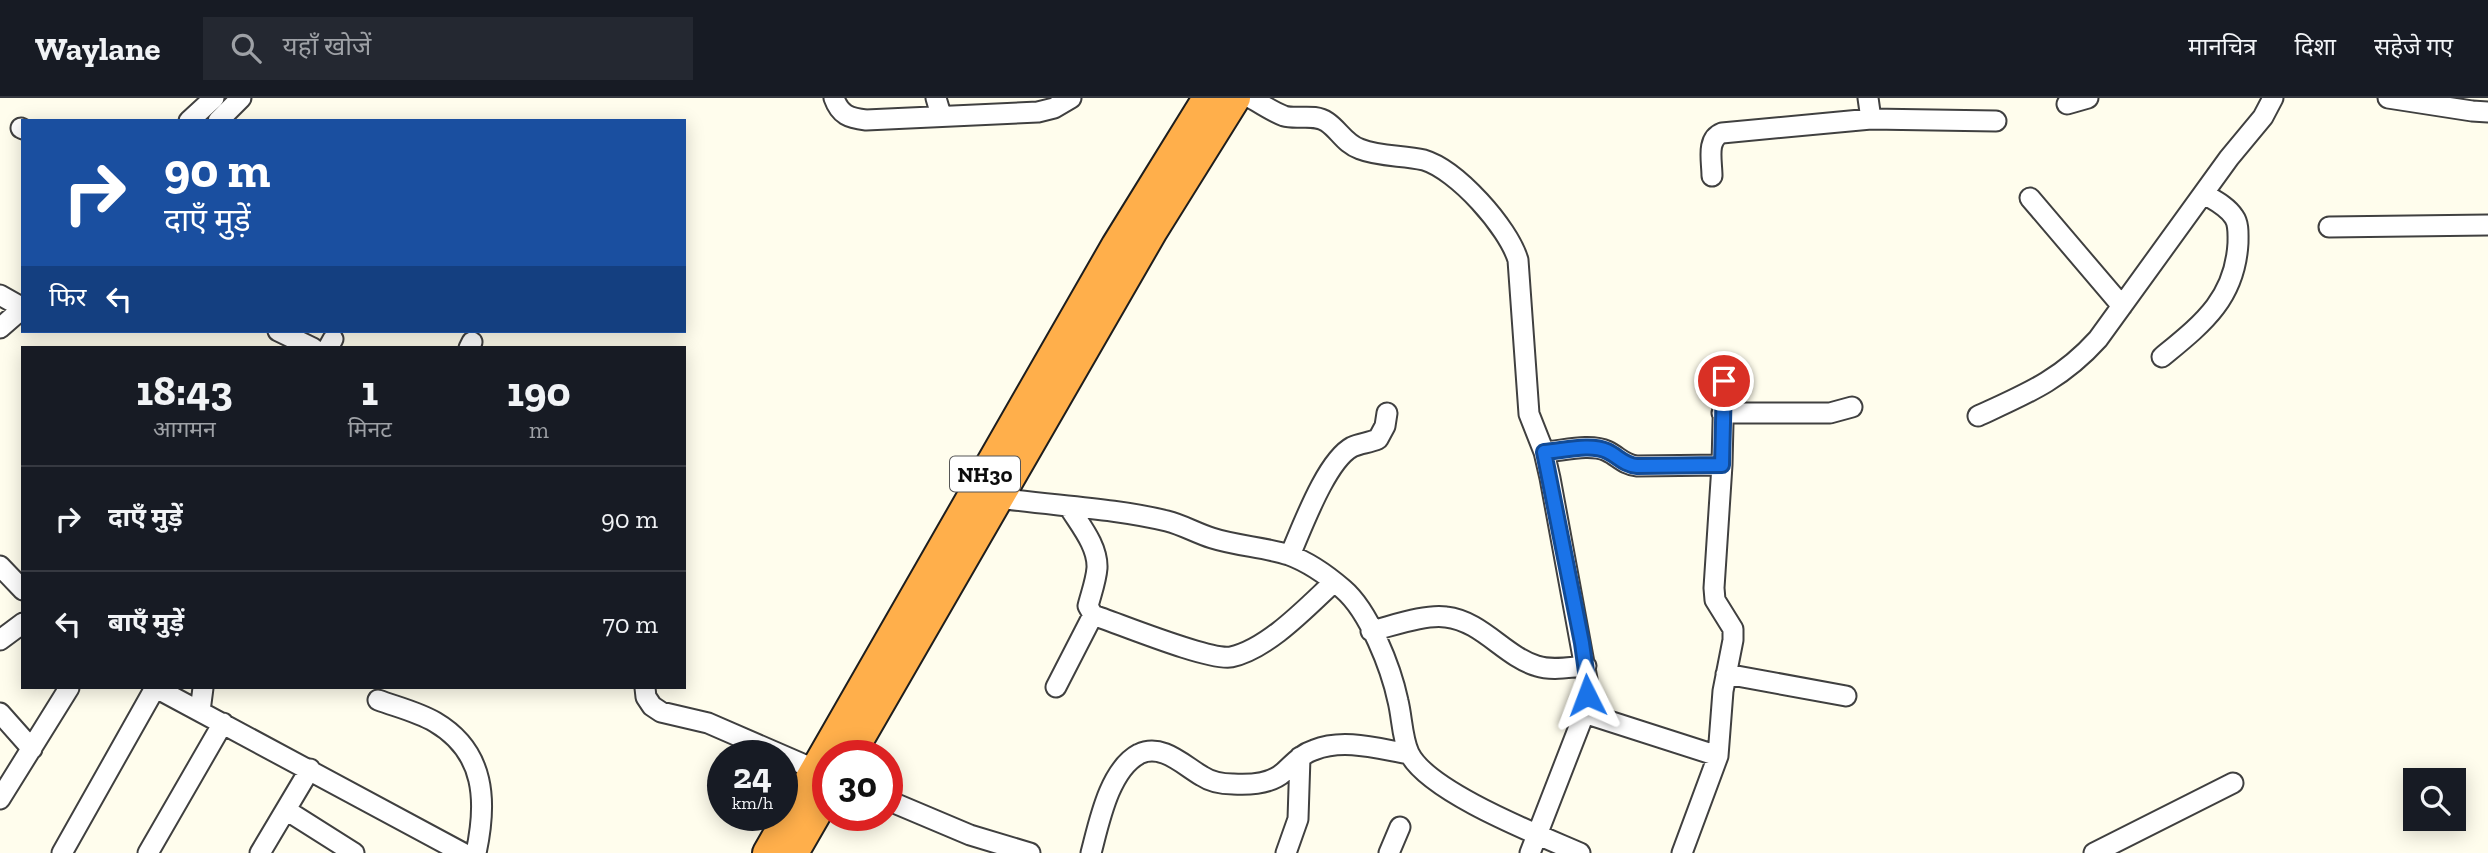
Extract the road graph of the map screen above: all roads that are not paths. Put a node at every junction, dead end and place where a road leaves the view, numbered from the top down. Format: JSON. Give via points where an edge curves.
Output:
{"nodes":[{"id":1,"x":214,"y":98,"type":"edge"},
{"id":2,"x":241,"y":98,"type":"edge"},
{"id":3,"x":834,"y":98,"type":"edge"},
{"id":4,"x":1071,"y":98,"type":"edge"},
{"id":5,"x":1207,"y":98,"type":"edge"},
{"id":6,"x":1236,"y":98,"type":"edge"},
{"id":7,"x":1251,"y":98,"type":"edge"},
{"id":8,"x":1868,"y":98,"type":"edge"},
{"id":9,"x":2088,"y":98,"type":"edge"},
{"id":10,"x":2273,"y":98,"type":"edge"},
{"id":11,"x":2388,"y":98,"type":"edge"},
{"id":12,"x":2067,"y":104,"type":"dead end"},
{"id":13,"x":938,"y":106,"type":"edge"},
{"id":14,"x":2488,"y":112,"type":"edge"},
{"id":15,"x":191,"y":119,"type":"edge"},
{"id":16,"x":220,"y":119,"type":"edge"},
{"id":17,"x":1871,"y":119,"type":"junction"},
{"id":18,"x":1996,"y":121,"type":"dead end"},
{"id":19,"x":1712,"y":176,"type":"dead end"},
{"id":20,"x":2204,"y":194,"type":"junction"},
{"id":21,"x":2030,"y":198,"type":"dead end"},
{"id":22,"x":2488,"y":225,"type":"edge"},
{"id":23,"x":2329,"y":227,"type":"dead end"},
{"id":24,"x":0,"y":295,"type":"edge"},
{"id":25,"x":2122,"y":306,"type":"junction"},
{"id":26,"x":21,"y":307,"type":"edge"},
{"id":27,"x":21,"y":310,"type":"edge"},
{"id":28,"x":0,"y":328,"type":"edge"},
{"id":29,"x":282,"y":333,"type":"edge"},
{"id":30,"x":309,"y":346,"type":"edge"},
{"id":31,"x":2162,"y":357,"type":"dead end"},
{"id":32,"x":1724,"y":381,"type":"dead end"},
{"id":33,"x":1852,"y":407,"type":"dead end"},
{"id":34,"x":1387,"y":413,"type":"dead end"},
{"id":35,"x":1722,"y":414,"type":"junction"},
{"id":36,"x":1978,"y":416,"type":"dead end"},
{"id":37,"x":1544,"y":452,"type":"junction"},
{"id":38,"x":1722,"y":465,"type":"junction"},
{"id":39,"x":999,"y":498,"type":"junction"},
{"id":40,"x":1069,"y":508,"type":"junction"},
{"id":41,"x":1290,"y":555,"type":"junction"},
{"id":42,"x":0,"y":566,"type":"edge"},
{"id":43,"x":1334,"y":582,"type":"junction"},
{"id":44,"x":21,"y":588,"type":"edge"},
{"id":45,"x":1093,"y":615,"type":"junction"},
{"id":46,"x":21,"y":624,"type":"edge"},
{"id":47,"x":1371,"y":631,"type":"junction"},
{"id":48,"x":0,"y":640,"type":"edge"},
{"id":49,"x":1586,"y":666,"type":"junction"},
{"id":50,"x":1726,"y":674,"type":"junction"},
{"id":51,"x":1056,"y":687,"type":"dead end"},
{"id":52,"x":68,"y":689,"type":"edge"},
{"id":53,"x":154,"y":689,"type":"edge"},
{"id":54,"x":157,"y":689,"type":"edge"},
{"id":55,"x":203,"y":689,"type":"edge"},
{"id":56,"x":645,"y":689,"type":"edge"},
{"id":57,"x":1846,"y":696,"type":"dead end"},
{"id":58,"x":379,"y":700,"type":"dead end"},
{"id":59,"x":200,"y":711,"type":"junction"},
{"id":60,"x":0,"y":713,"type":"edge"},
{"id":61,"x":1584,"y":713,"type":"junction"},
{"id":62,"x":223,"y":723,"type":"junction"},
{"id":63,"x":831,"y":740,"type":"edge"},
{"id":64,"x":859,"y":740,"type":"edge"},
{"id":65,"x":32,"y":749,"type":"junction"},
{"id":66,"x":1409,"y":754,"type":"junction"},
{"id":67,"x":1718,"y":756,"type":"junction"},
{"id":68,"x":1300,"y":757,"type":"junction"},
{"id":69,"x":812,"y":768,"type":"edge"},
{"id":70,"x":310,"y":769,"type":"junction"},
{"id":71,"x":812,"y":773,"type":"edge"},
{"id":72,"x":2233,"y":783,"type":"dead end"},
{"id":73,"x":0,"y":799,"type":"edge"},
{"id":74,"x":903,"y":807,"type":"edge"},
{"id":75,"x":286,"y":810,"type":"junction"},
{"id":76,"x":812,"y":822,"type":"edge"},
{"id":77,"x":1400,"y":827,"type":"dead end"},
{"id":78,"x":1534,"y":844,"type":"edge"},
{"id":79,"x":62,"y":853,"type":"edge"},
{"id":80,"x":148,"y":853,"type":"edge"},
{"id":81,"x":260,"y":853,"type":"edge"},
{"id":82,"x":354,"y":853,"type":"edge"},
{"id":83,"x":463,"y":853,"type":"edge"},
{"id":84,"x":476,"y":853,"type":"edge"},
{"id":85,"x":767,"y":853,"type":"edge"},
{"id":86,"x":794,"y":853,"type":"edge"},
{"id":87,"x":1030,"y":853,"type":"edge"},
{"id":88,"x":1091,"y":853,"type":"edge"},
{"id":89,"x":1286,"y":853,"type":"edge"},
{"id":90,"x":1389,"y":853,"type":"edge"},
{"id":91,"x":1580,"y":853,"type":"edge"},
{"id":92,"x":1682,"y":853,"type":"edge"},
{"id":93,"x":2094,"y":853,"type":"edge"}],
"edges":[{"from":1,"to":15,"type":"street"},
{"from":2,"to":16,"type":"street"},
{"from":3,"to":13,"type":"street","via":[[841,113],[866,120]]},
{"from":4,"to":13,"type":"street","via":[[1038,112]]},
{"from":5,"to":63,"type":"highway","number":"NH30","via":[[1116,245]]},
{"from":6,"to":39,"type":"highway","number":"NH30","via":[[1153,231]]},
{"from":7,"to":37,"type":"street","via":[[1286,117],[1327,122],[1360,149],[1439,167],[1494,218],[1518,260],[1526,393]]},
{"from":8,"to":17,"type":"street"},
{"from":9,"to":12,"type":"street"},
{"from":10,"to":20,"type":"street"},
{"from":11,"to":14,"type":"street"},
{"from":17,"to":18,"type":"street"},
{"from":17,"to":19,"type":"street","via":[[1722,132],[1711,141]]},
{"from":20,"to":25,"type":"street"},
{"from":20,"to":31,"type":"street","via":[[2227,208],[2237,221],[2237,257],[2225,293],[2204,322]]},
{"from":21,"to":25,"type":"street"},
{"from":22,"to":23,"type":"street"},
{"from":24,"to":26,"type":"street"},
{"from":25,"to":36,"type":"street","via":[[2066,371]]},
{"from":27,"to":28,"type":"street"},
{"from":29,"to":30,"type":"street"},
{"from":32,"to":35,"type":"street"},
{"from":33,"to":35,"type":"street","via":[[1829,413]]},
{"from":34,"to":41,"type":"street","via":[[1378,439],[1342,455],[1320,488]]},
{"from":35,"to":38,"type":"street"},
{"from":37,"to":38,"type":"street","via":[[1593,448],[1629,465]]},
{"from":37,"to":49,"type":"street"},
{"from":38,"to":50,"type":"street","via":[[1714,588],[1715,600],[1734,629]]},
{"from":39,"to":40,"type":"street"},
{"from":39,"to":64,"type":"highway","number":"NH30"},
{"from":40,"to":41,"type":"street","via":[[1168,521],[1211,538]]},
{"from":40,"to":45,"type":"street","via":[[1096,559],[1088,606]]},
{"from":41,"to":43,"type":"street"},
{"from":42,"to":44,"type":"street"},
{"from":43,"to":45,"type":"street","via":[[1281,629],[1229,657],[1206,654]]},
{"from":43,"to":47,"type":"street","via":[[1363,612]]},
{"from":45,"to":51,"type":"street"},
{"from":46,"to":48,"type":"street"},
{"from":47,"to":49,"type":"street","via":[[1450,617],[1536,666]]},
{"from":47,"to":66,"type":"street","via":[[1397,694]]},
{"from":49,"to":61,"type":"street"},
{"from":50,"to":57,"type":"street"},
{"from":50,"to":67,"type":"street"},
{"from":52,"to":65,"type":"street"},
{"from":53,"to":79,"type":"street"},
{"from":54,"to":59,"type":"street"},
{"from":55,"to":59,"type":"street"},
{"from":56,"to":69,"type":"street","via":[[646,697],[661,712],[708,723]]},
{"from":58,"to":84,"type":"street","via":[[436,722],[462,744],[473,761],[480,778],[482,826]]},
{"from":59,"to":62,"type":"street"},
{"from":60,"to":65,"type":"street"},
{"from":61,"to":67,"type":"street"},
{"from":61,"to":78,"type":"street"},
{"from":62,"to":70,"type":"street"},
{"from":62,"to":80,"type":"street"},
{"from":65,"to":73,"type":"street"},
{"from":66,"to":68,"type":"street","via":[[1351,744],[1322,747]]},
{"from":66,"to":78,"type":"street","via":[[1430,777]]},
{"from":67,"to":92,"type":"street"},
{"from":68,"to":88,"type":"street","via":[[1273,779],[1232,784],[1203,777],[1158,751],[1142,753],[1116,776]]},
{"from":68,"to":89,"type":"street","via":[[1298,819]]},
{"from":70,"to":75,"type":"street"},
{"from":70,"to":83,"type":"street"},
{"from":71,"to":85,"type":"highway","number":"NH30"},
{"from":72,"to":93,"type":"street"},
{"from":74,"to":87,"type":"street","via":[[970,835]]},
{"from":75,"to":81,"type":"street"},
{"from":75,"to":82,"type":"street"},
{"from":76,"to":86,"type":"highway"},
{"from":77,"to":90,"type":"street"},
{"from":78,"to":91,"type":"street"}]}
